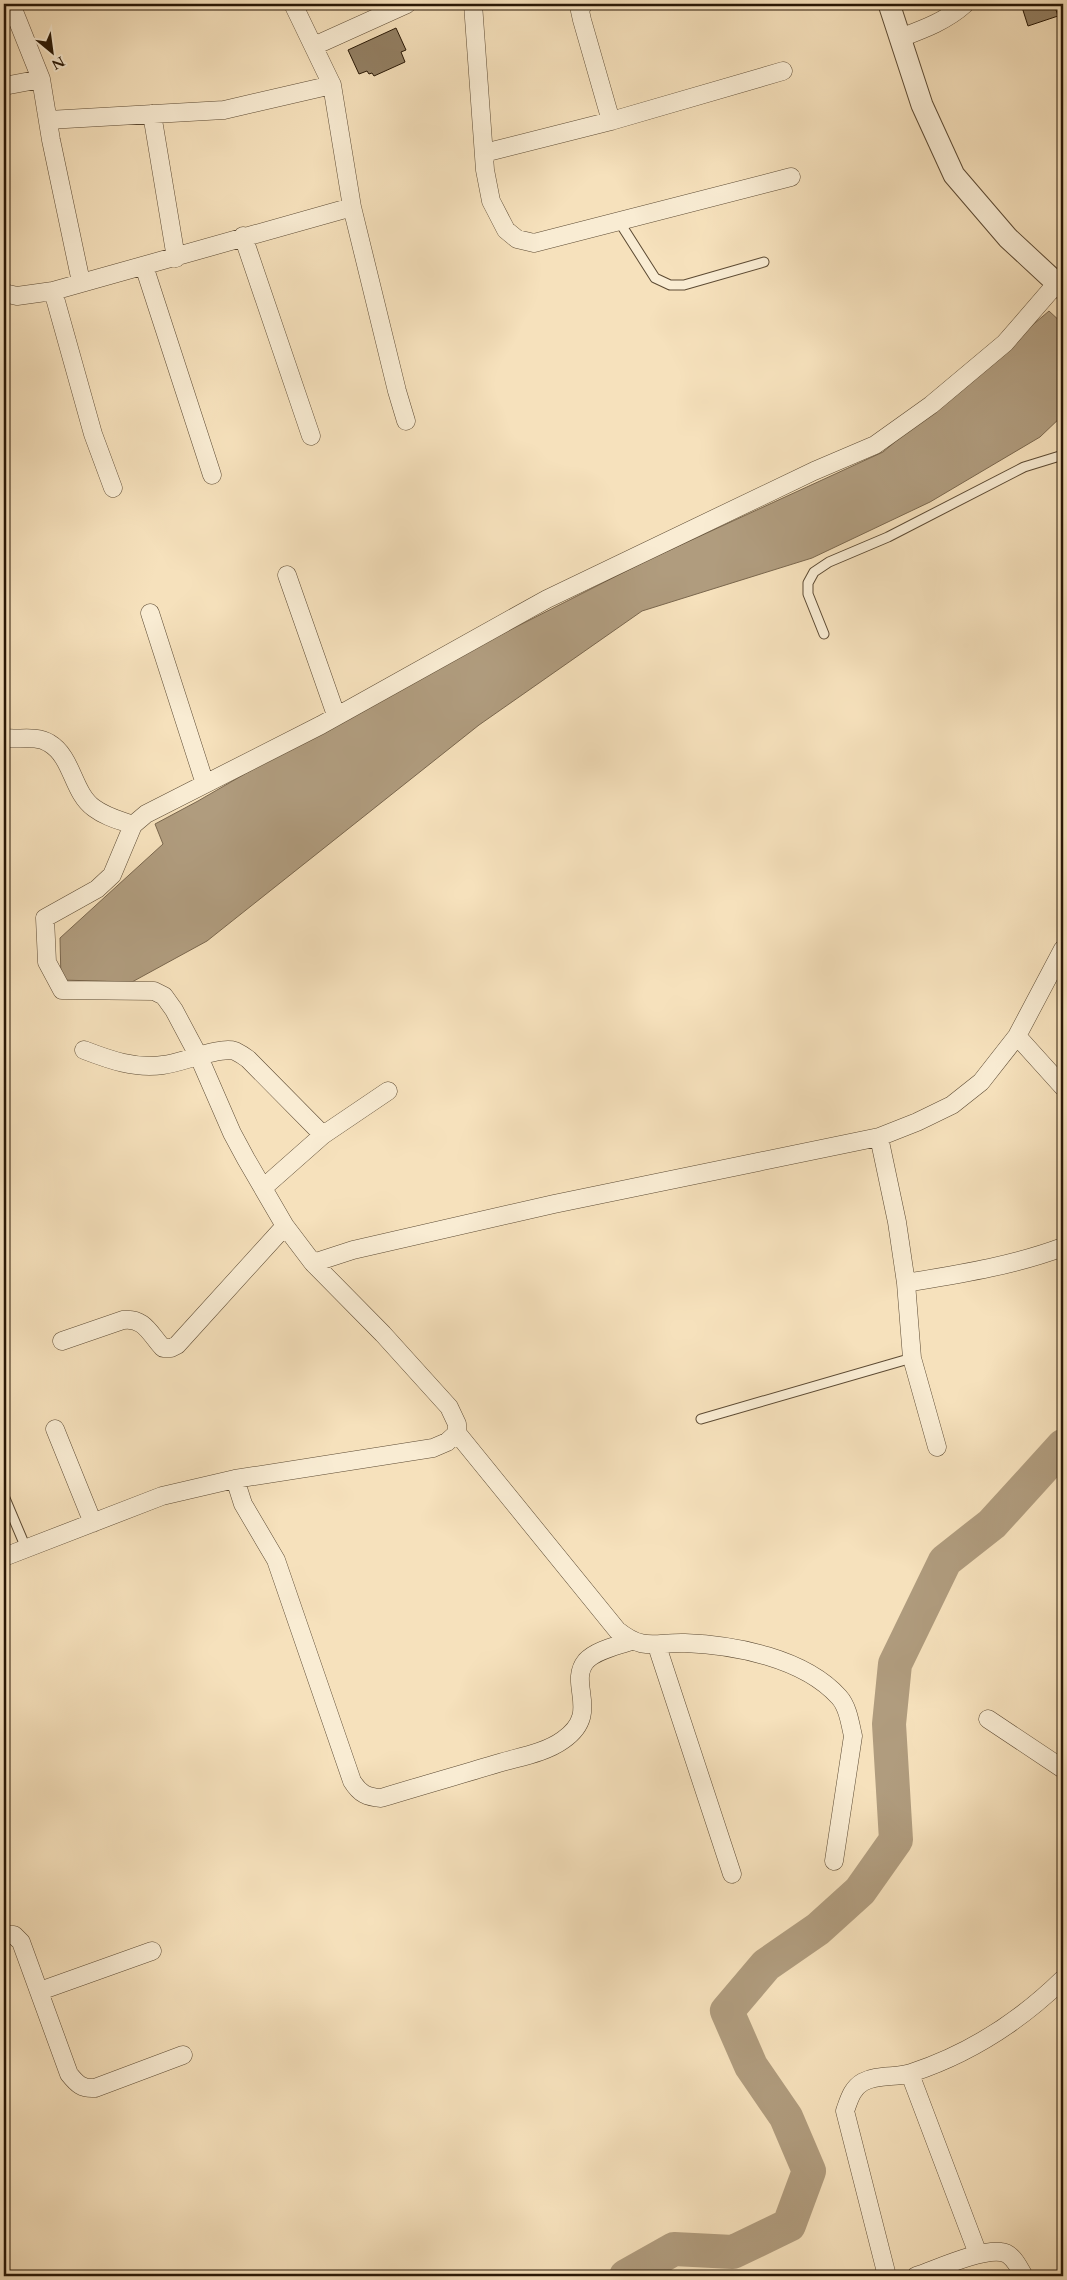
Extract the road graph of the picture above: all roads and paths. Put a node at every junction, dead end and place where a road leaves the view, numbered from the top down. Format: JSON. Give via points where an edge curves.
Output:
{"nodes":[{"id":1,"x":11,"y":4,"type":"edge"},
{"id":2,"x":293,"y":4,"type":"edge"},
{"id":3,"x":407,"y":4,"type":"edge"},
{"id":4,"x":472,"y":4,"type":"edge"},
{"id":5,"x":583,"y":4,"type":"edge"},
{"id":6,"x":889,"y":4,"type":"edge"},
{"id":7,"x":965,"y":4,"type":"edge"},
{"id":8,"x":900,"y":38,"type":"junction"},
{"id":9,"x":314,"y":46,"type":"junction"},
{"id":10,"x":783,"y":71,"type":"dead end"},
{"id":11,"x":41,"y":79,"type":"junction"},
{"id":12,"x":332,"y":85,"type":"junction"},
{"id":13,"x":4,"y":86,"type":"edge"},
{"id":14,"x":152,"y":114,"type":"junction"},
{"id":15,"x":48,"y":120,"type":"junction"},
{"id":16,"x":611,"y":121,"type":"junction"},
{"id":17,"x":484,"y":152,"type":"junction"},
{"id":18,"x":791,"y":177,"type":"dead end"},
{"id":19,"x":352,"y":207,"type":"junction"},
{"id":20,"x":620,"y":222,"type":"junction"},
{"id":21,"x":244,"y":236,"type":"junction"},
{"id":22,"x":176,"y":258,"type":"junction"},
{"id":23,"x":764,"y":262,"type":"dead end"},
{"id":24,"x":144,"y":266,"type":"junction"},
{"id":25,"x":81,"y":282,"type":"junction"},
{"id":26,"x":1060,"y":286,"type":"edge"},
{"id":27,"x":53,"y":291,"type":"junction"},
{"id":28,"x":4,"y":293,"type":"edge"},
{"id":29,"x":406,"y":421,"type":"dead end"},
{"id":30,"x":311,"y":436,"type":"dead end"},
{"id":31,"x":1063,"y":456,"type":"edge"},
{"id":32,"x":212,"y":475,"type":"dead end"},
{"id":33,"x":113,"y":488,"type":"dead end"},
{"id":34,"x":288,"y":576,"type":"dead end"},
{"id":35,"x":150,"y":613,"type":"dead end"},
{"id":36,"x":824,"y":634,"type":"dead end"},
{"id":37,"x":336,"y":715,"type":"junction"},
{"id":38,"x":4,"y":738,"type":"edge"},
{"id":39,"x":205,"y":784,"type":"junction"},
{"id":40,"x":133,"y":825,"type":"junction"},
{"id":41,"x":1063,"y":949,"type":"edge"},
{"id":42,"x":1017,"y":1036,"type":"junction"},
{"id":43,"x":84,"y":1050,"type":"dead end"},
{"id":44,"x":198,"y":1057,"type":"junction"},
{"id":45,"x":1060,"y":1078,"type":"edge"},
{"id":46,"x":388,"y":1091,"type":"dead end"},
{"id":47,"x":323,"y":1135,"type":"junction"},
{"id":48,"x":880,"y":1137,"type":"junction"},
{"id":49,"x":263,"y":1188,"type":"junction"},
{"id":50,"x":285,"y":1226,"type":"junction"},
{"id":51,"x":1063,"y":1247,"type":"edge"},
{"id":52,"x":313,"y":1263,"type":"junction"},
{"id":53,"x":906,"y":1282,"type":"junction"},
{"id":54,"x":62,"y":1341,"type":"dead end"},
{"id":55,"x":912,"y":1358,"type":"junction"},
{"id":56,"x":701,"y":1419,"type":"dead end"},
{"id":57,"x":55,"y":1429,"type":"dead end"},
{"id":58,"x":457,"y":1434,"type":"junction"},
{"id":59,"x":937,"y":1447,"type":"dead end"},
{"id":60,"x":235,"y":1479,"type":"junction"},
{"id":61,"x":4,"y":1496,"type":"edge"},
{"id":62,"x":93,"y":1523,"type":"junction"},
{"id":63,"x":26,"y":1548,"type":"junction"},
{"id":64,"x":4,"y":1557,"type":"edge"},
{"id":65,"x":630,"y":1641,"type":"junction"},
{"id":66,"x":657,"y":1646,"type":"junction"},
{"id":67,"x":988,"y":1719,"type":"dead end"},
{"id":68,"x":1063,"y":1769,"type":"edge"},
{"id":69,"x":834,"y":1861,"type":"dead end"},
{"id":70,"x":732,"y":1874,"type":"dead end"},
{"id":71,"x":4,"y":1935,"type":"edge"},
{"id":72,"x":152,"y":1951,"type":"dead end"},
{"id":73,"x":1063,"y":1979,"type":"edge"},
{"id":74,"x":40,"y":1991,"type":"junction"},
{"id":75,"x":183,"y":2055,"type":"dead end"},
{"id":76,"x":910,"y":2074,"type":"junction"},
{"id":77,"x":978,"y":2254,"type":"junction"},
{"id":78,"x":887,"y":2276,"type":"edge"},
{"id":79,"x":916,"y":2276,"type":"edge"},
{"id":80,"x":1024,"y":2276,"type":"edge"}],
"edges":[{"from":1,"to":11,"type":"street"},
{"from":2,"to":9,"type":"street"},
{"from":3,"to":9,"type":"street"},
{"from":4,"to":17,"type":"street"},
{"from":5,"to":16,"type":"street","via":[[580,11],[582,20]]},
{"from":6,"to":8,"type":"street"},
{"from":7,"to":8,"type":"street","via":[[939,23]]},
{"from":8,"to":26,"type":"street","via":[[922,105],[954,175],[1008,238]]},
{"from":9,"to":12,"type":"street"},
{"from":10,"to":16,"type":"street"},
{"from":11,"to":13,"type":"street"},
{"from":11,"to":15,"type":"street"},
{"from":12,"to":14,"type":"street","via":[[224,110]]},
{"from":12,"to":19,"type":"street"},
{"from":14,"to":15,"type":"street"},
{"from":14,"to":22,"type":"street"},
{"from":15,"to":25,"type":"street"},
{"from":16,"to":17,"type":"street"},
{"from":17,"to":20,"type":"street","via":[[492,201],[506,230],[517,239],[534,243]]},
{"from":18,"to":20,"type":"street"},
{"from":19,"to":21,"type":"street"},
{"from":19,"to":29,"type":"street"},
{"from":20,"to":23,"type":"lane","via":[[655,278],[670,285],[684,285]]},
{"from":21,"to":22,"type":"street"},
{"from":21,"to":30,"type":"street"},
{"from":22,"to":24,"type":"street"},
{"from":24,"to":25,"type":"street"},
{"from":24,"to":32,"type":"street"},
{"from":25,"to":27,"type":"street"},
{"from":26,"to":37,"type":"street","via":[[1005,342],[931,405],[876,445],[814,471],[547,599]]},
{"from":27,"to":28,"type":"street","via":[[17,296]]},
{"from":27,"to":33,"type":"street","via":[[93,434]]},
{"from":31,"to":36,"type":"lane","via":[[1024,467],[814,572],[808,583],[808,594]]},
{"from":34,"to":37,"type":"street"},
{"from":35,"to":39,"type":"street"},
{"from":37,"to":39,"type":"street"},
{"from":38,"to":40,"type":"street","via":[[35,738],[48,742],[61,753],[93,807],[109,817]]},
{"from":39,"to":40,"type":"street","via":[[146,814]]},
{"from":40,"to":44,"type":"street","via":[[112,875],[97,889],[44,918],[47,962],[62,990],[154,991],[164,996]]},
{"from":41,"to":42,"type":"street"},
{"from":42,"to":45,"type":"street"},
{"from":42,"to":48,"type":"street","via":[[981,1082],[952,1105]]},
{"from":43,"to":44,"type":"street","via":[[115,1062],[144,1066]]},
{"from":44,"to":47,"type":"street","via":[[221,1050],[234,1051],[248,1059]]},
{"from":44,"to":49,"type":"street","via":[[232,1133]]},
{"from":46,"to":47,"type":"street"},
{"from":47,"to":49,"type":"street"},
{"from":48,"to":52,"type":"street","via":[[554,1204],[353,1250]]},
{"from":48,"to":53,"type":"street"},
{"from":49,"to":50,"type":"street"},
{"from":50,"to":52,"type":"street"},
{"from":50,"to":54,"type":"street","via":[[177,1345],[163,1348],[142,1323],[133,1319]]},
{"from":51,"to":53,"type":"street","via":[[981,1270]]},
{"from":52,"to":58,"type":"street","via":[[449,1407],[457,1424]]},
{"from":53,"to":55,"type":"street"},
{"from":55,"to":56,"type":"lane"},
{"from":55,"to":59,"type":"street"},
{"from":57,"to":62,"type":"street"},
{"from":58,"to":60,"type":"street","via":[[433,1448]]},
{"from":58,"to":65,"type":"street","via":[[617,1630]]},
{"from":60,"to":62,"type":"street","via":[[162,1496]]},
{"from":60,"to":65,"type":"street","via":[[243,1504],[276,1560],[352,1781],[367,1797],[381,1798],[563,1741],[577,1727],[583,1714],[579,1676],[585,1662],[594,1654]]},
{"from":61,"to":63,"type":"lane"},
{"from":62,"to":63,"type":"street"},
{"from":63,"to":64,"type":"street"},
{"from":65,"to":66,"type":"street"},
{"from":66,"to":69,"type":"street","via":[[683,1642],[730,1646],[785,1662],[820,1680],[840,1698],[850,1718],[853,1736]]},
{"from":66,"to":70,"type":"street"},
{"from":67,"to":68,"type":"street"},
{"from":71,"to":74,"type":"street","via":[[14,1935],[21,1942]]},
{"from":72,"to":74,"type":"street"},
{"from":73,"to":76,"type":"street","via":[[1012,2023],[980,2042]]},
{"from":74,"to":75,"type":"street","via":[[69,2074],[76,2084],[85,2089]]},
{"from":76,"to":77,"type":"street"},
{"from":76,"to":78,"type":"street","via":[[862,2082],[851,2094],[845,2111]]},
{"from":77,"to":79,"type":"street"},
{"from":77,"to":80,"type":"street","via":[[1002,2252],[1014,2259]]}]}
